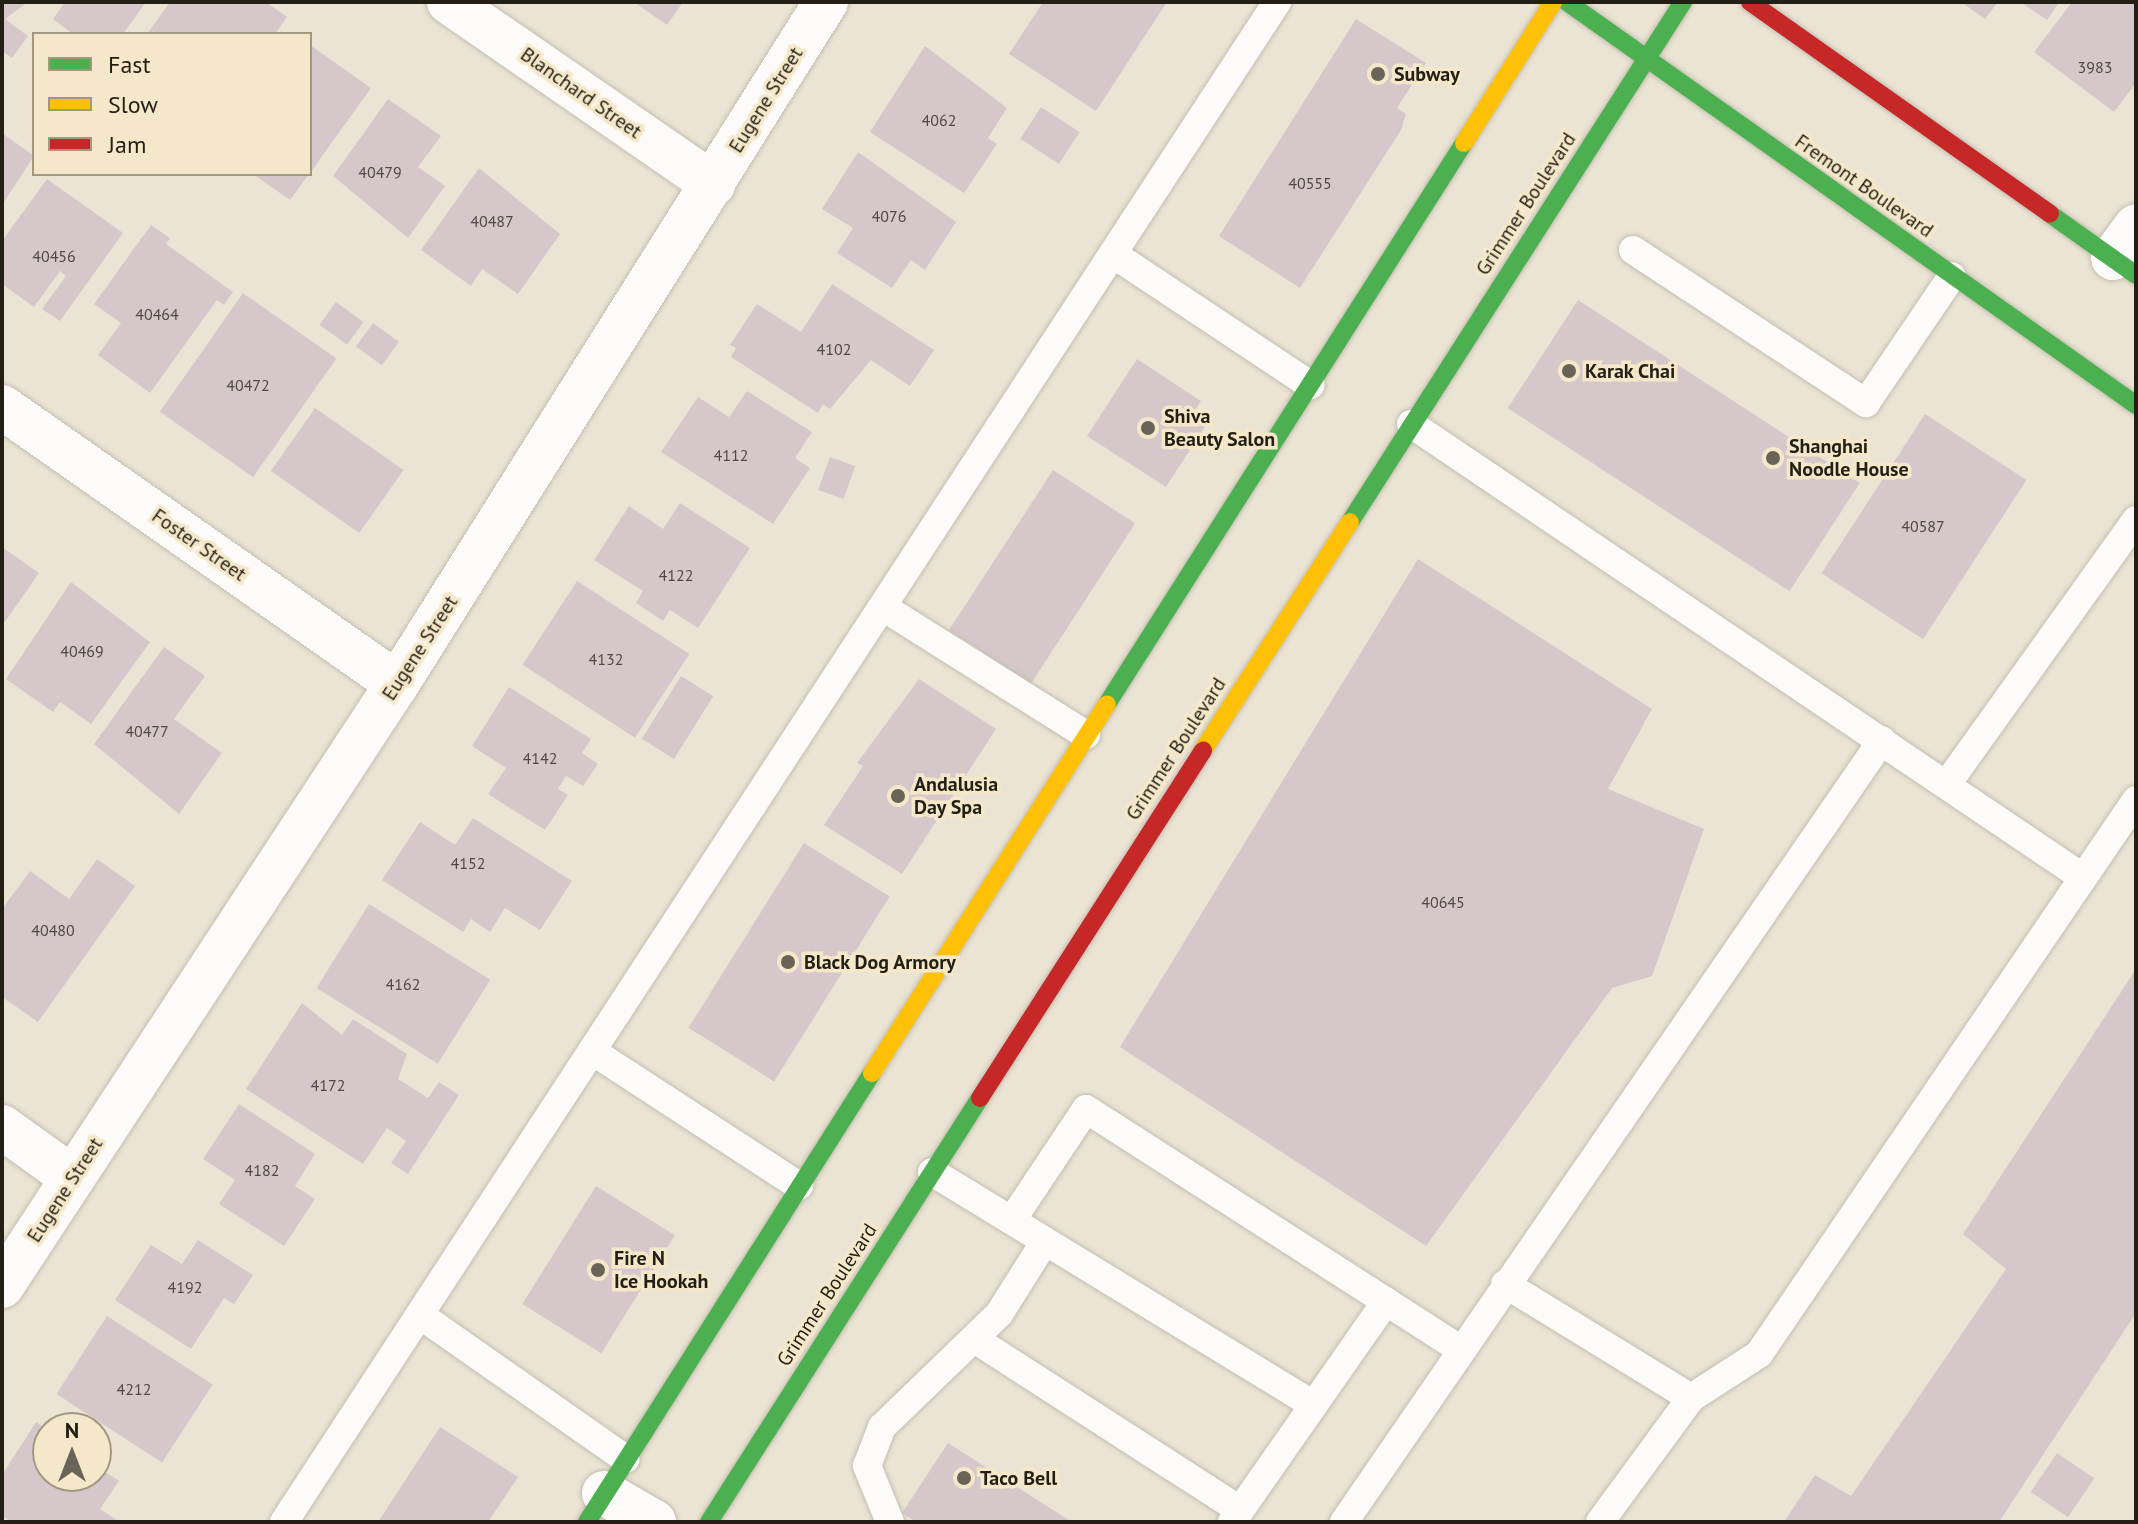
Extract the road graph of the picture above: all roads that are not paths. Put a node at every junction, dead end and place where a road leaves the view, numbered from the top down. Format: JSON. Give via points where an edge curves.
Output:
{"nodes":[{"id":1,"x":449,"y":2,"type":"edge"},
{"id":2,"x":826,"y":2,"type":"edge"},
{"id":3,"x":1277,"y":2,"type":"edge"},
{"id":4,"x":1553,"y":2,"type":"edge"},
{"id":5,"x":1567,"y":2,"type":"edge"},
{"id":6,"x":1683,"y":2,"type":"edge"},
{"id":7,"x":1750,"y":2,"type":"edge"},
{"id":8,"x":1645,"y":58,"type":"junction"},
{"id":9,"x":713,"y":184,"type":"junction"},
{"id":10,"x":1633,"y":250,"type":"dead end"},
{"id":11,"x":2128,"y":253,"type":"edge"},
{"id":12,"x":1113,"y":254,"type":"junction"},
{"id":13,"x":1952,"y":276,"type":"junction"},
{"id":14,"x":1310,"y":385,"type":"junction"},
{"id":15,"x":2136,"y":405,"type":"edge"},
{"id":16,"x":2,"y":407,"type":"edge"},
{"id":17,"x":1411,"y":424,"type":"junction"},
{"id":18,"x":2136,"y":520,"type":"edge"},
{"id":19,"x":883,"y":607,"type":"junction"},
{"id":20,"x":397,"y":684,"type":"junction"},
{"id":21,"x":1086,"y":735,"type":"junction"},
{"id":22,"x":1882,"y":740,"type":"junction"},
{"id":23,"x":1947,"y":784,"type":"junction"},
{"id":24,"x":2136,"y":800,"type":"edge"},
{"id":25,"x":2082,"y":877,"type":"junction"},
{"id":26,"x":592,"y":1051,"type":"junction"},
{"id":27,"x":2,"y":1127,"type":"edge"},
{"id":28,"x":932,"y":1172,"type":"junction"},
{"id":29,"x":73,"y":1178,"type":"junction"},
{"id":30,"x":799,"y":1186,"type":"junction"},
{"id":31,"x":1012,"y":1220,"type":"junction"},
{"id":32,"x":1045,"y":1241,"type":"junction"},
{"id":33,"x":1505,"y":1284,"type":"junction"},
{"id":34,"x":2,"y":1286,"type":"edge"},
{"id":35,"x":1386,"y":1301,"type":"junction"},
{"id":36,"x":420,"y":1315,"type":"junction"},
{"id":37,"x":976,"y":1340,"type":"junction"},
{"id":38,"x":1461,"y":1350,"type":"junction"},
{"id":39,"x":1691,"y":1398,"type":"junction"},
{"id":40,"x":1313,"y":1405,"type":"junction"},
{"id":41,"x":606,"y":1491,"type":"edge"},
{"id":42,"x":1236,"y":1516,"type":"edge"},
{"id":43,"x":284,"y":1522,"type":"edge"},
{"id":44,"x":654,"y":1522,"type":"edge"},
{"id":45,"x":709,"y":1522,"type":"edge"},
{"id":46,"x":890,"y":1522,"type":"edge"},
{"id":47,"x":1344,"y":1522,"type":"edge"},
{"id":48,"x":1600,"y":1522,"type":"edge"}],
"edges":[{"from":1,"to":9,"type":"street","name":"Blanchard Street"},
{"from":2,"to":9,"type":"street","name":"Eugene Street"},
{"from":3,"to":12,"type":"lane"},
{"from":4,"to":14,"type":"main road"},
{"from":5,"to":8,"type":"main road","name":"Fremont Boulevard"},
{"from":6,"to":8,"type":"main road","name":"Grimmer Boulevard"},
{"from":7,"to":11,"type":"main road"},
{"from":8,"to":13,"type":"main road","name":"Fremont Boulevard"},
{"from":8,"to":17,"type":"main road","name":"Grimmer Boulevard"},
{"from":9,"to":20,"type":"street","name":"Eugene Street"},
{"from":10,"to":13,"type":"lane","via":[[1866,403]]},
{"from":12,"to":14,"type":"lane"},
{"from":12,"to":19,"type":"lane"},
{"from":13,"to":15,"type":"main road","name":"Fremont Boulevard"},
{"from":14,"to":21,"type":"main road"},
{"from":16,"to":20,"type":"street","name":"Foster Street"},
{"from":17,"to":22,"type":"lane"},
{"from":17,"to":28,"type":"main road","name":"Grimmer Boulevard"},
{"from":18,"to":23,"type":"lane"},
{"from":19,"to":21,"type":"lane"},
{"from":19,"to":26,"type":"lane"},
{"from":20,"to":29,"type":"street","name":"Eugene Street"},
{"from":21,"to":30,"type":"main road"},
{"from":22,"to":23,"type":"lane"},
{"from":22,"to":33,"type":"lane"},
{"from":23,"to":25,"type":"lane"},
{"from":24,"to":25,"type":"lane"},
{"from":25,"to":39,"type":"lane","via":[[1759,1354]]},
{"from":26,"to":30,"type":"lane"},
{"from":26,"to":36,"type":"lane"},
{"from":27,"to":29,"type":"street"},
{"from":28,"to":31,"type":"lane"},
{"from":28,"to":45,"type":"main road","name":"Grimmer Boulevard"},
{"from":29,"to":34,"type":"street","name":"Eugene Street"},
{"from":30,"to":41,"type":"main road"},
{"from":31,"to":32,"type":"lane"},
{"from":31,"to":35,"type":"lane","via":[[1086,1109]]},
{"from":32,"to":37,"type":"lane"},
{"from":32,"to":40,"type":"lane"},
{"from":33,"to":38,"type":"lane"},
{"from":33,"to":39,"type":"lane"},
{"from":35,"to":38,"type":"lane"},
{"from":35,"to":40,"type":"lane"},
{"from":36,"to":41,"type":"lane"},
{"from":36,"to":43,"type":"lane"},
{"from":37,"to":42,"type":"lane"},
{"from":37,"to":46,"type":"lane","via":[[882,1427],[867,1466]]},
{"from":38,"to":47,"type":"lane"},
{"from":39,"to":48,"type":"lane"},
{"from":40,"to":42,"type":"lane"},
{"from":41,"to":44,"type":"street"}]}
